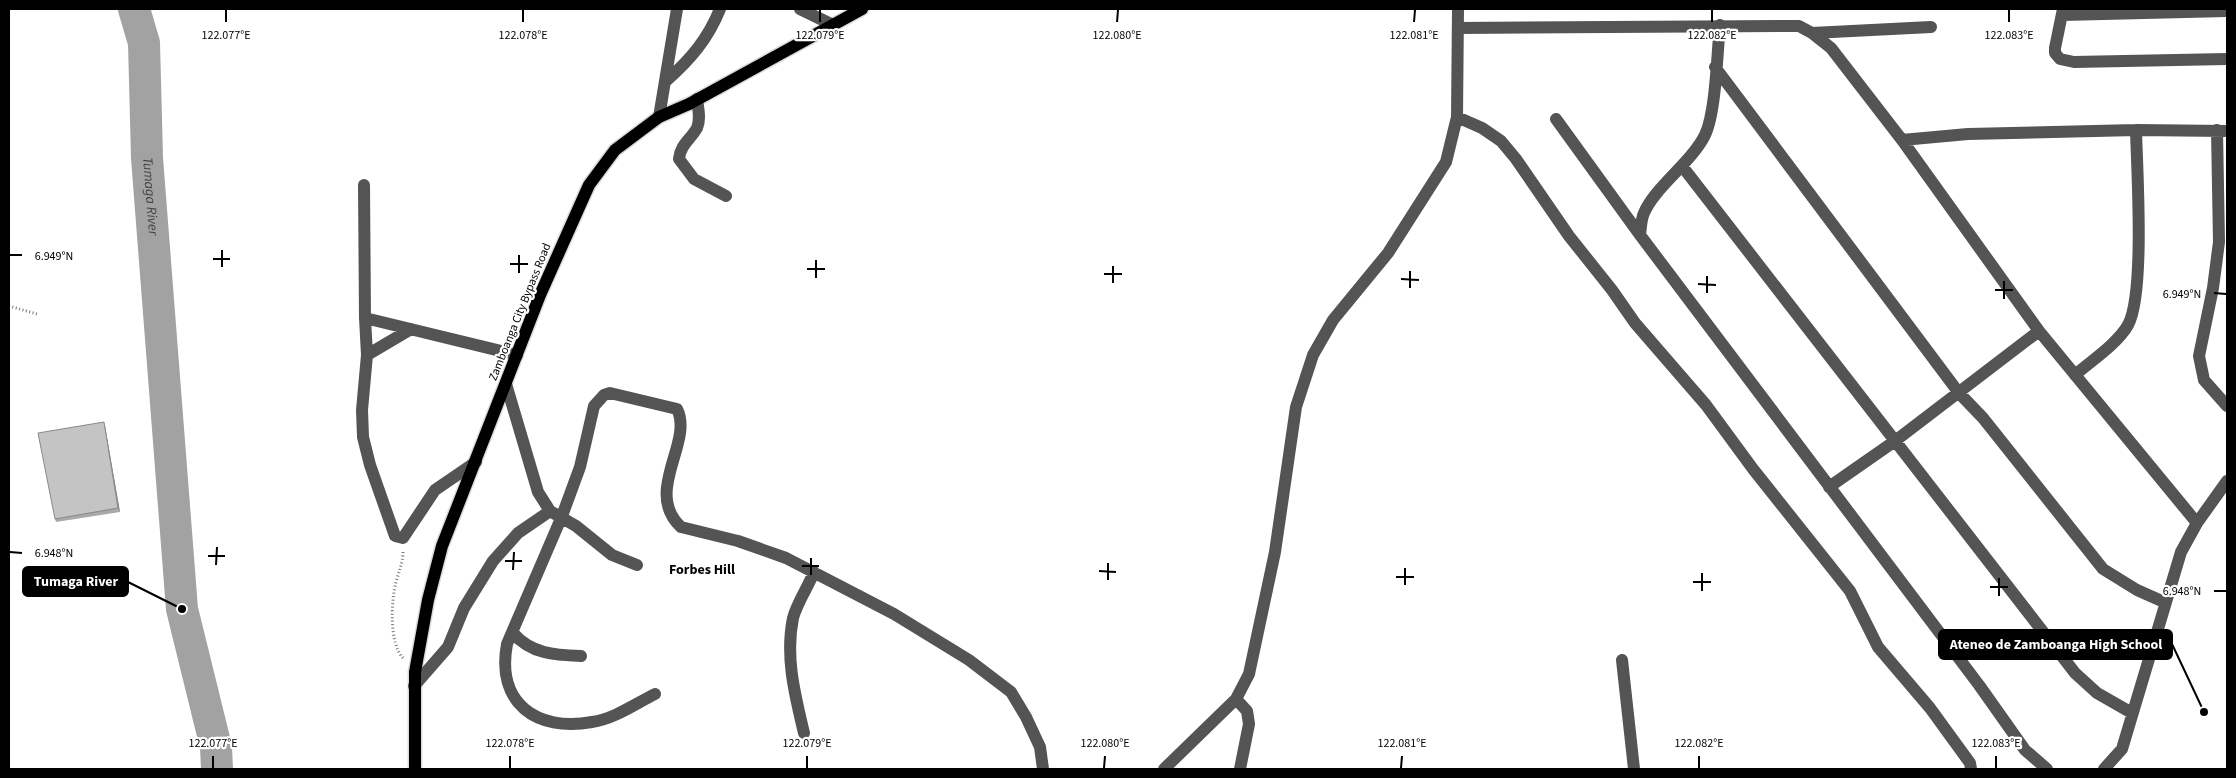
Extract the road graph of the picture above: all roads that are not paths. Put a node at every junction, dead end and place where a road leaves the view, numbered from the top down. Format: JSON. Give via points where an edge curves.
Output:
{"nodes":[{"id":1,"x":677,"y":9,"type":"edge"},
{"id":2,"x":720,"y":9,"type":"edge"},
{"id":3,"x":800,"y":9,"type":"edge"},
{"id":4,"x":862,"y":9,"type":"edge"},
{"id":5,"x":1458,"y":9,"type":"edge"},
{"id":6,"x":2227,"y":11,"type":"edge"},
{"id":7,"x":2063,"y":12,"type":"edge"},
{"id":8,"x":833,"y":25,"type":"junction"},
{"id":9,"x":1720,"y":25,"type":"junction"},
{"id":10,"x":1458,"y":28,"type":"junction"},
{"id":11,"x":1931,"y":28,"type":"dead end"},
{"id":12,"x":1812,"y":32,"type":"junction"},
{"id":13,"x":2227,"y":59,"type":"edge"},
{"id":14,"x":1715,"y":67,"type":"junction"},
{"id":15,"x":666,"y":81,"type":"junction"},
{"id":16,"x":697,"y":99,"type":"junction"},
{"id":17,"x":659,"y":117,"type":"junction"},
{"id":18,"x":1457,"y":117,"type":"junction"},
{"id":19,"x":1556,"y":119,"type":"dead end"},
{"id":20,"x":2136,"y":130,"type":"junction"},
{"id":21,"x":2222,"y":130,"type":"edge"},
{"id":22,"x":1902,"y":140,"type":"junction"},
{"id":23,"x":1682,"y":166,"type":"junction"},
{"id":24,"x":364,"y":185,"type":"dead end"},
{"id":25,"x":726,"y":196,"type":"dead end"},
{"id":26,"x":1640,"y":235,"type":"junction"},
{"id":27,"x":365,"y":318,"type":"junction"},
{"id":28,"x":411,"y":329,"type":"junction"},
{"id":29,"x":2039,"y":332,"type":"junction"},
{"id":30,"x":367,"y":355,"type":"junction"},
{"id":31,"x":517,"y":355,"type":"junction"},
{"id":32,"x":2075,"y":376,"type":"junction"},
{"id":33,"x":506,"y":384,"type":"junction"},
{"id":34,"x":1959,"y":393,"type":"junction"},
{"id":35,"x":2227,"y":406,"type":"edge"},
{"id":36,"x":1895,"y":441,"type":"junction"},
{"id":37,"x":476,"y":462,"type":"junction"},
{"id":38,"x":2227,"y":481,"type":"edge"},
{"id":39,"x":1829,"y":487,"type":"junction"},
{"id":40,"x":550,"y":511,"type":"junction"},
{"id":41,"x":562,"y":516,"type":"junction"},
{"id":42,"x":2197,"y":523,"type":"junction"},
{"id":43,"x":637,"y":565,"type":"dead end"},
{"id":44,"x":814,"y":572,"type":"junction"},
{"id":45,"x":2164,"y":602,"type":"junction"},
{"id":46,"x":513,"y":633,"type":"junction"},
{"id":47,"x":581,"y":656,"type":"dead end"},
{"id":48,"x":1622,"y":660,"type":"dead end"},
{"id":49,"x":414,"y":686,"type":"junction"},
{"id":50,"x":655,"y":694,"type":"dead end"},
{"id":51,"x":1236,"y":699,"type":"junction"},
{"id":52,"x":2132,"y":713,"type":"junction"},
{"id":53,"x":804,"y":733,"type":"dead end"},
{"id":54,"x":415,"y":769,"type":"edge"},
{"id":55,"x":1043,"y":769,"type":"edge"},
{"id":56,"x":1164,"y":769,"type":"edge"},
{"id":57,"x":1240,"y":769,"type":"edge"},
{"id":58,"x":1634,"y":769,"type":"edge"},
{"id":59,"x":1971,"y":769,"type":"edge"},
{"id":60,"x":2048,"y":769,"type":"edge"},
{"id":61,"x":2104,"y":769,"type":"edge"}],
"edges":[{"from":1,"to":15,"type":"street"},
{"from":2,"to":15,"type":"street","via":[[691,59]]},
{"from":3,"to":8,"type":"street"},
{"from":4,"to":8,"type":"main road","name":"Zamboanga City Bypass Road"},
{"from":5,"to":10,"type":"street"},
{"from":6,"to":7,"type":"street"},
{"from":7,"to":13,"type":"street","via":[[2055,48],[2057,56],[2064,60]]},
{"from":8,"to":16,"type":"main road","name":"Zamboanga City Bypass Road"},
{"from":9,"to":10,"type":"street"},
{"from":9,"to":12,"type":"street","via":[[1799,26]]},
{"from":9,"to":14,"type":"street"},
{"from":10,"to":18,"type":"street"},
{"from":11,"to":12,"type":"street"},
{"from":12,"to":22,"type":"street","via":[[1831,48]]},
{"from":14,"to":23,"type":"street","via":[[1706,134]]},
{"from":14,"to":34,"type":"street"},
{"from":15,"to":17,"type":"street"},
{"from":16,"to":17,"type":"main road","name":"Zamboanga City Bypass Road"},
{"from":16,"to":25,"type":"street","via":[[697,128],[681,150],[679,159],[694,179]]},
{"from":17,"to":31,"type":"main road","name":"Zamboanga City Bypass Road","via":[[615,150],[588,185]]},
{"from":18,"to":51,"type":"street","via":[[1446,162],[1388,254],[1333,320],[1313,355],[1296,407],[1275,552],[1249,674]]},
{"from":18,"to":59,"type":"street","via":[[1501,141],[1516,159],[1635,323],[1706,405],[1850,591],[1878,646],[1930,708],[1970,763]]},
{"from":19,"to":26,"type":"street"},
{"from":20,"to":21,"type":"street"},
{"from":20,"to":22,"type":"street","via":[[1968,134]]},
{"from":20,"to":32,"type":"street","via":[[2137,268],[2133,311],[2127,326],[2116,339]]},
{"from":21,"to":35,"type":"street","via":[[2219,242],[2199,356],[2204,380]]},
{"from":22,"to":29,"type":"street"},
{"from":23,"to":26,"type":"street","via":[[1648,204]]},
{"from":23,"to":36,"type":"street"},
{"from":24,"to":27,"type":"street"},
{"from":26,"to":39,"type":"street"},
{"from":27,"to":28,"type":"street"},
{"from":27,"to":30,"type":"street"},
{"from":28,"to":30,"type":"street"},
{"from":28,"to":31,"type":"street"},
{"from":29,"to":32,"type":"street"},
{"from":29,"to":34,"type":"street"},
{"from":30,"to":37,"type":"street","via":[[363,437],[395,536],[404,538],[435,490]]},
{"from":31,"to":33,"type":"main road","name":"Zamboanga City Bypass Road"},
{"from":32,"to":42,"type":"street"},
{"from":33,"to":37,"type":"main road","name":"Zamboanga City Bypass Road"},
{"from":33,"to":40,"type":"street","via":[[538,492]]},
{"from":34,"to":36,"type":"street"},
{"from":34,"to":45,"type":"street","via":[[1983,418],[2103,569]]},
{"from":36,"to":39,"type":"street"},
{"from":36,"to":52,"type":"street","via":[[2075,672],[2097,693]]},
{"from":37,"to":49,"type":"main road","name":"Zamboanga City Bypass Road","via":[[442,546],[428,600]]},
{"from":38,"to":42,"type":"street"},
{"from":39,"to":60,"type":"street","via":[[2025,750]]},
{"from":40,"to":41,"type":"street"},
{"from":40,"to":49,"type":"street","via":[[518,533],[493,561],[464,608],[448,646]]},
{"from":41,"to":43,"type":"street","via":[[612,554]]},
{"from":41,"to":44,"type":"street","via":[[580,467],[594,406],[604,395],[619,394],[671,406],[679,413],[680,423],[666,489],[667,508],[681,528],[738,541]]},
{"from":41,"to":46,"type":"street"},
{"from":42,"to":45,"type":"street","via":[[2181,552]]},
{"from":44,"to":53,"type":"street","via":[[794,617],[790,646],[790,669]]},
{"from":44,"to":55,"type":"street","via":[[894,614],[970,660],[1010,692],[1040,747]]},
{"from":45,"to":52,"type":"street"},
{"from":46,"to":47,"type":"street","via":[[529,648],[555,655]]},
{"from":46,"to":50,"type":"street","via":[[504,659],[508,684],[518,705],[545,722],[593,722]]},
{"from":48,"to":58,"type":"street"},
{"from":49,"to":54,"type":"main road","name":"Zamboanga City Bypass Road"},
{"from":51,"to":56,"type":"street"},
{"from":51,"to":57,"type":"street","via":[[1247,711],[1250,724]]},
{"from":52,"to":61,"type":"street","via":[[2122,749]]}]}
